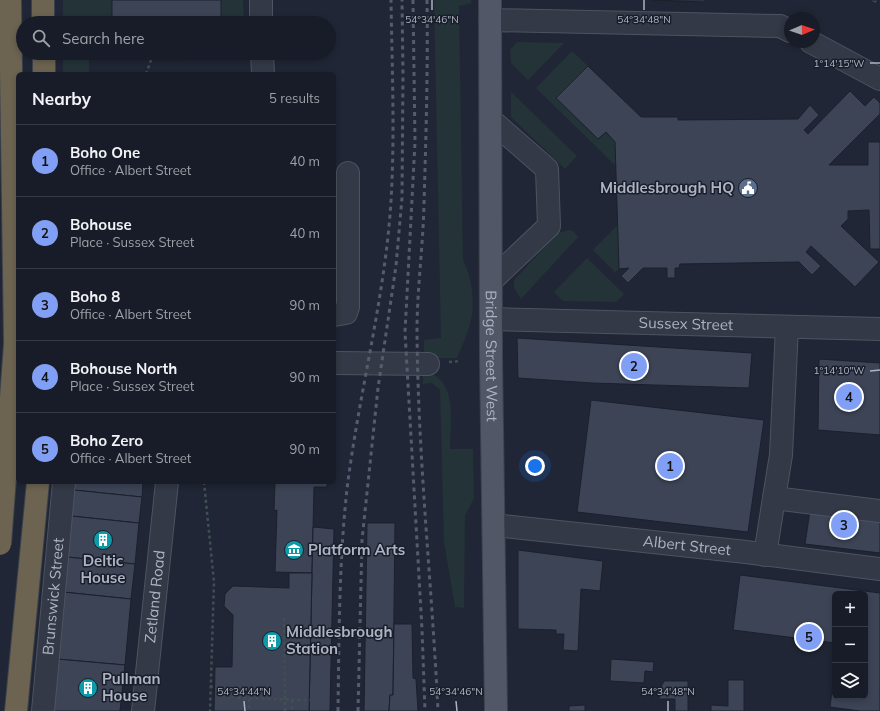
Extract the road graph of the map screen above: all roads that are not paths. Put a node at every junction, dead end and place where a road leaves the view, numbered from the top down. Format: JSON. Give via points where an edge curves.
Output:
{"nodes":[{"id":1,"x":10,"y":0,"type":"edge"},
{"id":2,"x":42,"y":0,"type":"edge"},
{"id":3,"x":261,"y":0,"type":"edge"},
{"id":4,"x":490,"y":10,"type":"edge"},
{"id":5,"x":43,"y":16,"type":"edge"},
{"id":6,"x":262,"y":16,"type":"edge"},
{"id":7,"x":784,"y":28,"type":"edge"},
{"id":8,"x":820,"y":47,"type":"edge"},
{"id":9,"x":44,"y":60,"type":"edge"},
{"id":10,"x":262,"y":60,"type":"edge"},
{"id":11,"x":44,"y":72,"type":"edge"},
{"id":12,"x":263,"y":72,"type":"edge"},
{"id":13,"x":880,"y":80,"type":"edge"},
{"id":14,"x":491,"y":120,"type":"junction"},
{"id":15,"x":348,"y":173,"type":"dead end"},
{"id":16,"x":492,"y":280,"type":"junction"},
{"id":17,"x":336,"y":315,"type":"edge"},
{"id":18,"x":492,"y":319,"type":"junction"},
{"id":19,"x":787,"y":327,"type":"junction"},
{"id":20,"x":880,"y":329,"type":"edge"},
{"id":21,"x":0,"y":338,"type":"edge"},
{"id":22,"x":16,"y":339,"type":"edge"},
{"id":23,"x":336,"y":363,"type":"edge"},
{"id":24,"x":428,"y":364,"type":"dead end"},
{"id":25,"x":38,"y":484,"type":"edge"},
{"id":26,"x":64,"y":484,"type":"edge"},
{"id":27,"x":168,"y":484,"type":"edge"},
{"id":28,"x":774,"y":498,"type":"junction"},
{"id":29,"x":880,"y":511,"type":"edge"},
{"id":30,"x":494,"y":525,"type":"junction"},
{"id":31,"x":0,"y":544,"type":"edge"},
{"id":32,"x":765,"y":554,"type":"junction"},
{"id":33,"x":880,"y":569,"type":"edge"},
{"id":34,"x":16,"y":711,"type":"edge"},
{"id":35,"x":43,"y":711,"type":"edge"},
{"id":36,"x":143,"y":711,"type":"edge"},
{"id":37,"x":496,"y":711,"type":"edge"}],
"edges":[{"from":1,"to":31,"type":"highway","bridge":true,"via":[[15,344]]},
{"from":2,"to":5,"type":"highway"},
{"from":3,"to":6,"type":"street"},
{"from":4,"to":7,"type":"street"},
{"from":4,"to":14,"type":"main road","name":"Bridge Street West"},
{"from":8,"to":13,"type":"street"},
{"from":9,"to":11,"type":"highway"},
{"from":10,"to":12,"type":"street"},
{"from":14,"to":16,"type":"main road","name":"Bridge Street West"},
{"from":14,"to":16,"type":"street","via":[[547,169],[549,226]]},
{"from":15,"to":17,"type":"street","via":[[348,307],[346,313]]},
{"from":16,"to":18,"type":"main road","name":"Bridge Street West"},
{"from":18,"to":19,"type":"street","name":"Sussex Street"},
{"from":18,"to":30,"type":"main road","name":"Bridge Street West"},
{"from":19,"to":20,"type":"street","name":"Sussex Street"},
{"from":19,"to":28,"type":"street","via":[[781,455]]},
{"from":21,"to":22,"type":"street"},
{"from":23,"to":24,"type":"street"},
{"from":25,"to":34,"type":"highway"},
{"from":26,"to":35,"type":"street","name":"Brunswick Street"},
{"from":27,"to":36,"type":"street","name":"Zetland Road"},
{"from":28,"to":29,"type":"street"},
{"from":28,"to":32,"type":"street"},
{"from":30,"to":32,"type":"street","name":"Albert Street"},
{"from":30,"to":37,"type":"main road","name":"Bridge Street West"},
{"from":32,"to":33,"type":"street","name":"Albert Street"}]}
